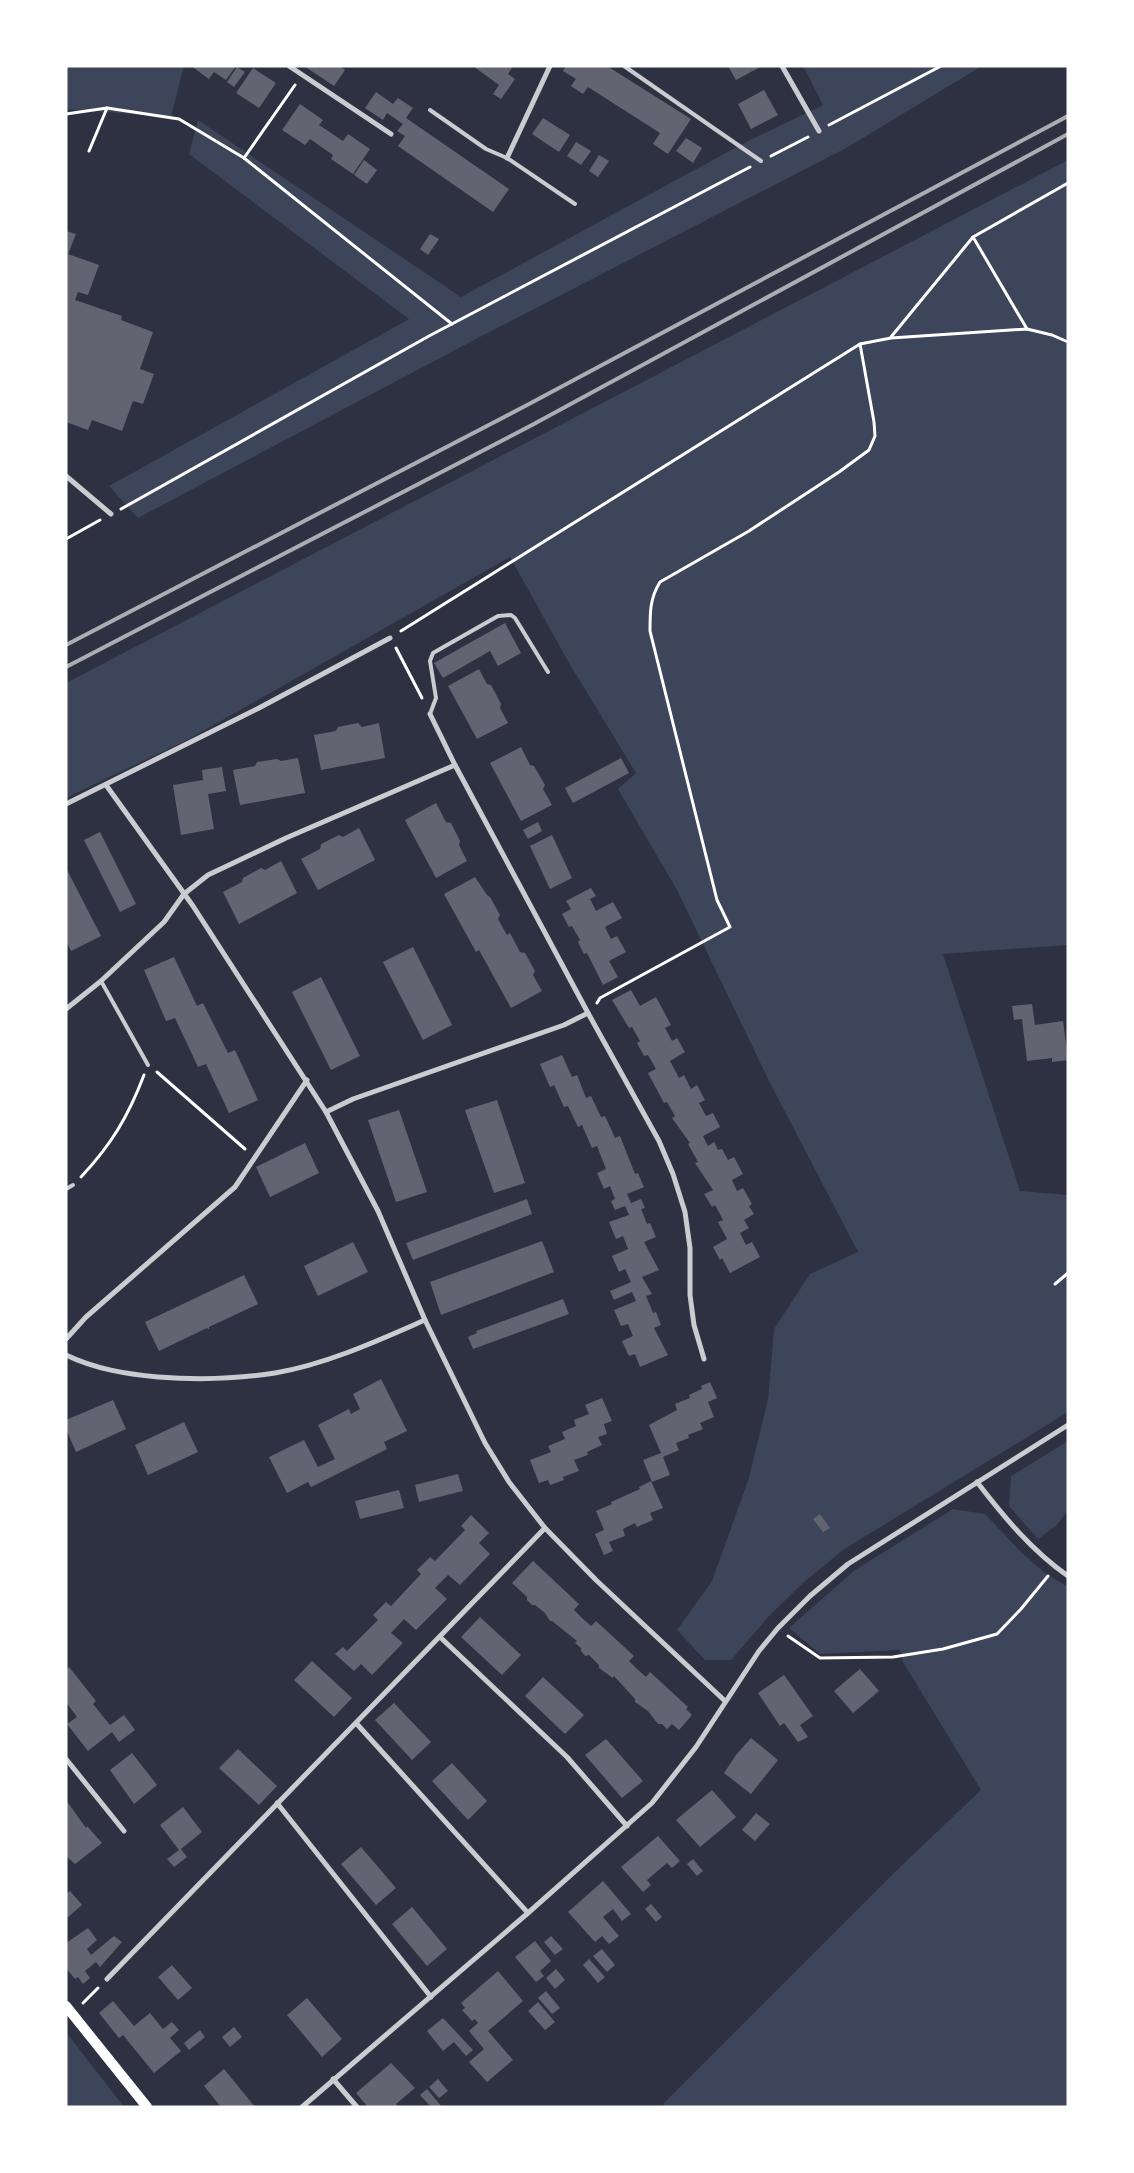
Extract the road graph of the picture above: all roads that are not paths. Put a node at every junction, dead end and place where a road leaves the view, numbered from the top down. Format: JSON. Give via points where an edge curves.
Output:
{"nodes":[{"id":1,"x":289,"y":66,"type":"edge"},
{"id":2,"x":624,"y":66,"type":"edge"},
{"id":3,"x":782,"y":66,"type":"edge"},
{"id":4,"x":547,"y":67,"type":"edge"},
{"id":5,"x":430,"y":110,"type":"dead end"},
{"id":6,"x":819,"y":130,"type":"road end"},
{"id":7,"x":391,"y":134,"type":"dead end"},
{"id":8,"x":507,"y":158,"type":"junction"},
{"id":9,"x":761,"y":161,"type":"road end"},
{"id":10,"x":575,"y":204,"type":"dead end"},
{"id":11,"x":66,"y":476,"type":"edge"},
{"id":12,"x":111,"y":514,"type":"road end"},
{"id":13,"x":390,"y":638,"type":"road end"},
{"id":14,"x":548,"y":672,"type":"dead end"},
{"id":15,"x":430,"y":714,"type":"joint"},
{"id":16,"x":455,"y":765,"type":"junction"},
{"id":17,"x":106,"y":785,"type":"junction"},
{"id":18,"x":66,"y":804,"type":"edge"},
{"id":19,"x":184,"y":894,"type":"junction"},
{"id":20,"x":101,"y":981,"type":"junction"},
{"id":21,"x":66,"y":1009,"type":"edge"},
{"id":22,"x":588,"y":1013,"type":"junction"},
{"id":23,"x":148,"y":1064,"type":"road end"},
{"id":24,"x":307,"y":1080,"type":"junction"},
{"id":25,"x":326,"y":1112,"type":"junction"},
{"id":26,"x":73,"y":1185,"type":"road end"},
{"id":27,"x":66,"y":1189,"type":"edge"},
{"id":28,"x":425,"y":1320,"type":"junction"},
{"id":29,"x":66,"y":1340,"type":"edge"},
{"id":30,"x":66,"y":1355,"type":"edge"},
{"id":31,"x":704,"y":1359,"type":"dead end"},
{"id":32,"x":1068,"y":1425,"type":"edge"},
{"id":33,"x":978,"y":1482,"type":"junction"},
{"id":34,"x":545,"y":1528,"type":"junction"},
{"id":35,"x":1068,"y":1576,"type":"edge"},
{"id":36,"x":440,"y":1637,"type":"junction"},
{"id":37,"x":725,"y":1701,"type":"junction"},
{"id":38,"x":356,"y":1724,"type":"junction"},
{"id":39,"x":66,"y":1759,"type":"edge"},
{"id":40,"x":277,"y":1804,"type":"junction"},
{"id":41,"x":627,"y":1826,"type":"junction"},
{"id":42,"x":124,"y":1830,"type":"dead end"},
{"id":43,"x":528,"y":1913,"type":"junction"},
{"id":44,"x":107,"y":1979,"type":"road end"},
{"id":45,"x":431,"y":1997,"type":"junction"},
{"id":46,"x":69,"y":2010,"type":"edge"},
{"id":47,"x":333,"y":2079,"type":"junction"},
{"id":48,"x":147,"y":2107,"type":"edge"},
{"id":49,"x":302,"y":2107,"type":"edge"},
{"id":50,"x":357,"y":2107,"type":"edge"}],
"edges":[{"from":1,"to":7,"type":"street"},
{"from":2,"to":9,"type":"lane"},
{"from":3,"to":6,"type":"street"},
{"from":4,"to":8,"type":"street"},
{"from":5,"to":8,"type":"lane","via":[[486,149]]},
{"from":8,"to":10,"type":"lane"},
{"from":11,"to":12,"type":"street"},
{"from":13,"to":17,"type":"street"},
{"from":14,"to":15,"type":"lane","via":[[516,618],[498,616],[433,653],[430,661],[436,698]]},
{"from":15,"to":16,"type":"street"},
{"from":16,"to":19,"type":"street","via":[[208,875]]},
{"from":16,"to":22,"type":"street"},
{"from":17,"to":18,"type":"street"},
{"from":17,"to":19,"type":"street"},
{"from":19,"to":20,"type":"street","via":[[164,922]]},
{"from":19,"to":24,"type":"street"},
{"from":20,"to":21,"type":"street"},
{"from":20,"to":23,"type":"lane"},
{"from":22,"to":25,"type":"street","via":[[564,1025],[353,1099]]},
{"from":22,"to":31,"type":"street","via":[[659,1141],[673,1174],[684,1212],[690,1248],[694,1325]]},
{"from":24,"to":25,"type":"street"},
{"from":24,"to":29,"type":"street","via":[[235,1187],[86,1317]]},
{"from":25,"to":28,"type":"street","via":[[378,1211]]},
{"from":26,"to":27,"type":"lane"},
{"from":28,"to":30,"type":"street","via":[[328,1359],[276,1373],[221,1379],[130,1375],[84,1364]]},
{"from":28,"to":34,"type":"street","via":[[485,1443],[509,1482]]},
{"from":32,"to":33,"type":"street"},
{"from":33,"to":35,"type":"street","via":[[1003,1517],[1055,1568]]},
{"from":33,"to":37,"type":"street","via":[[848,1564],[810,1596],[778,1628]]},
{"from":34,"to":36,"type":"street"},
{"from":34,"to":37,"type":"street"},
{"from":36,"to":38,"type":"street"},
{"from":36,"to":41,"type":"street","via":[[567,1757]]},
{"from":37,"to":41,"type":"street","via":[[674,1777]]},
{"from":38,"to":40,"type":"street"},
{"from":38,"to":43,"type":"street"},
{"from":39,"to":42,"type":"street"},
{"from":40,"to":44,"type":"street"},
{"from":40,"to":45,"type":"street"},
{"from":41,"to":43,"type":"street"},
{"from":43,"to":45,"type":"street"},
{"from":45,"to":47,"type":"street"},
{"from":46,"to":48,"type":"main road"},
{"from":47,"to":49,"type":"street"},
{"from":47,"to":50,"type":"street"}]}
